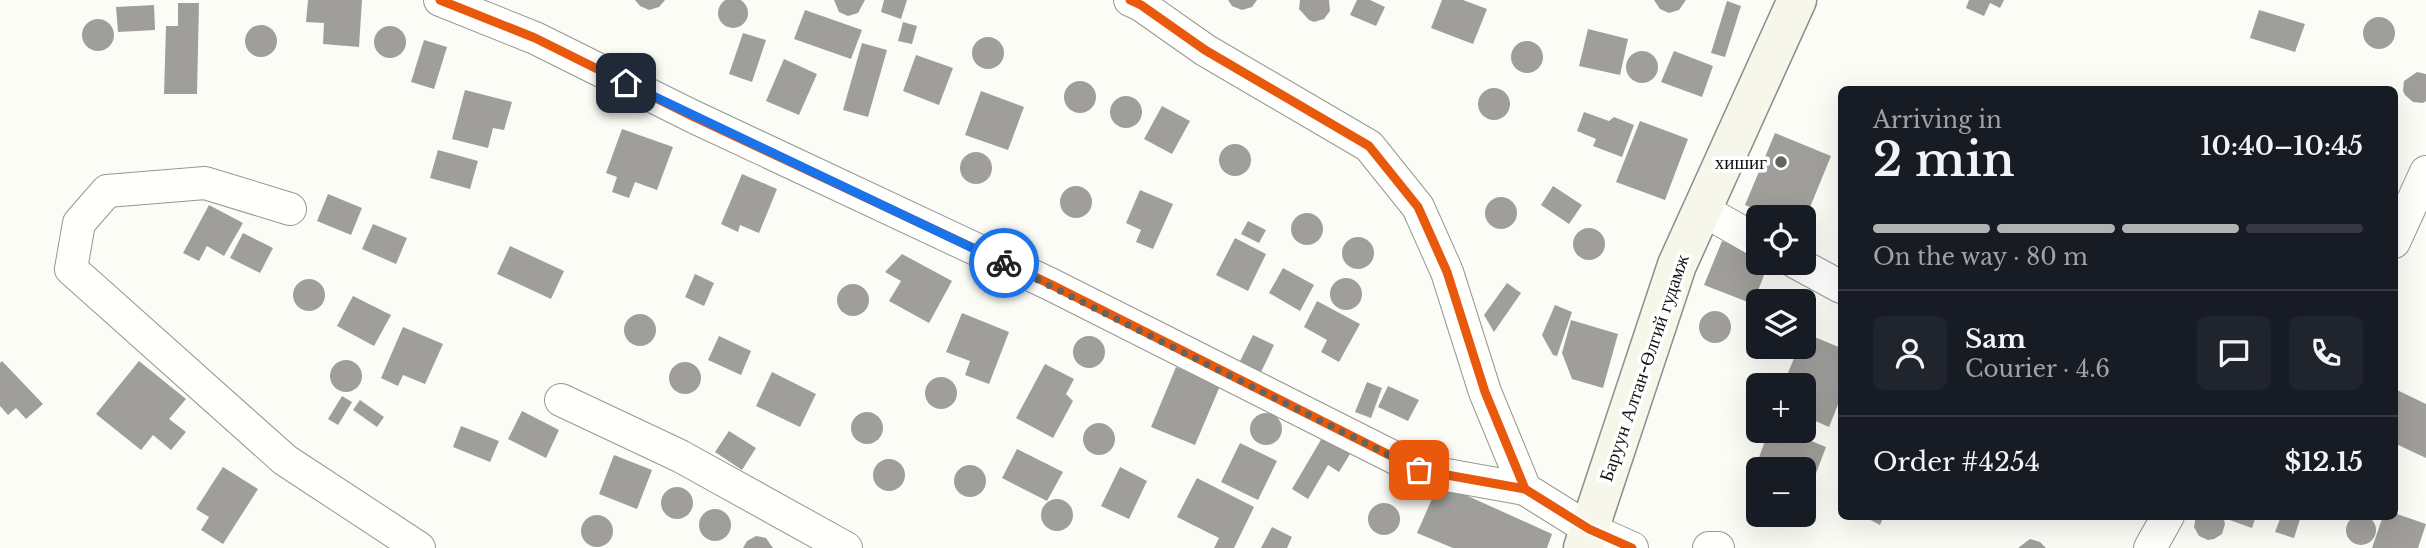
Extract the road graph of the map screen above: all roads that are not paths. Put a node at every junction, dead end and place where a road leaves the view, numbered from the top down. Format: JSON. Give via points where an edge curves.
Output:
{"nodes":[{"id":1,"x":440,"y":0,"type":"edge"},
{"id":2,"x":1129,"y":0,"type":"edge"},
{"id":3,"x":1797,"y":0,"type":"edge"},
{"id":4,"x":2426,"y":172,"type":"edge"},
{"id":5,"x":290,"y":209,"type":"dead end"},
{"id":6,"x":1703,"y":210,"type":"junction"},
{"id":7,"x":2398,"y":233,"type":"edge"},
{"id":8,"x":1746,"y":235,"type":"edge"},
{"id":9,"x":1816,"y":273,"type":"edge"},
{"id":10,"x":1838,"y":285,"type":"edge"},
{"id":11,"x":561,"y":400,"type":"dead end"},
{"id":12,"x":1525,"y":489,"type":"junction"},
{"id":13,"x":2166,"y":520,"type":"edge"},
{"id":14,"x":1586,"y":539,"type":"edge"},
{"id":15,"x":419,"y":548,"type":"edge"},
{"id":16,"x":846,"y":548,"type":"edge"},
{"id":17,"x":1632,"y":548,"type":"edge"},
{"id":18,"x":1709,"y":548,"type":"edge"},
{"id":19,"x":1718,"y":548,"type":"edge"},
{"id":20,"x":2150,"y":548,"type":"edge"}],
"edges":[{"from":1,"to":12,"type":"street","via":[[535,38],[1050,284],[1419,470]]},
{"from":2,"to":12,"type":"street","via":[[1369,146],[1418,207],[1447,272],[1485,392]]},
{"from":3,"to":6,"type":"main road","name":"Баруун Алтан-Өлгий гудамж"},
{"from":4,"to":7,"type":"street"},
{"from":5,"to":15,"type":"street","via":[[205,183],[107,191],[79,223],[71,269],[285,460]]},
{"from":6,"to":8,"type":"street"},
{"from":6,"to":14,"type":"main road","name":"Баруун Алтан-Өлгий гудамж","via":[[1676,265]]},
{"from":9,"to":10,"type":"street"},
{"from":11,"to":16,"type":"street","via":[[680,456]]},
{"from":12,"to":14,"type":"street"},
{"from":13,"to":20,"type":"street"},
{"from":14,"to":17,"type":"street"},
{"from":18,"to":19,"type":"street"}]}
